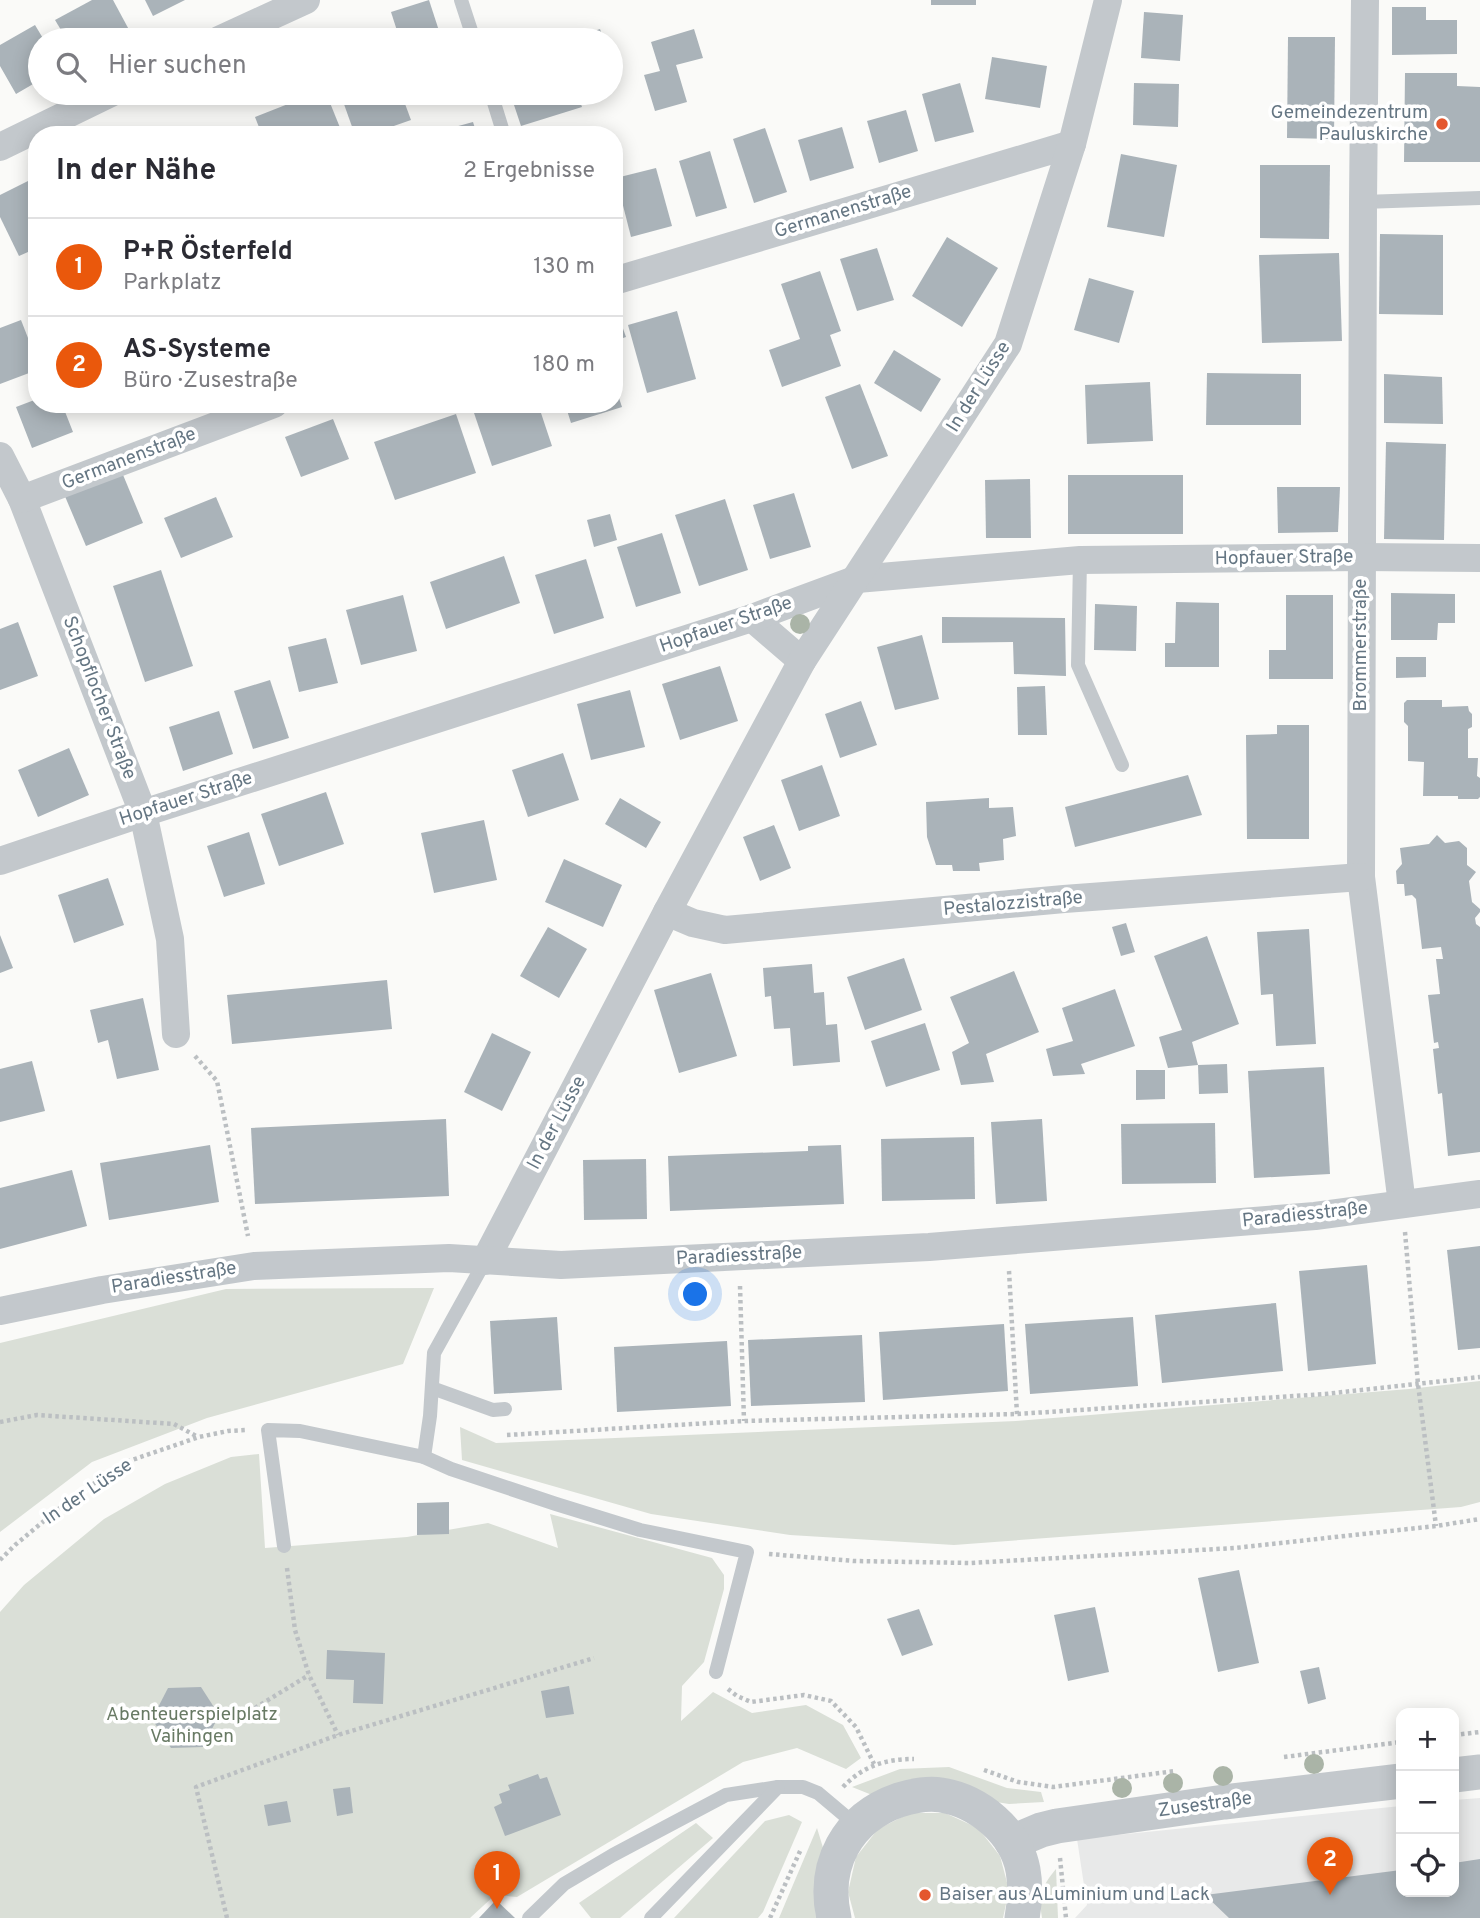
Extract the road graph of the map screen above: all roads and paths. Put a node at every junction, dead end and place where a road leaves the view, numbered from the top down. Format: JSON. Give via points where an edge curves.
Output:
{"nodes":[{"id":1,"x":306,"y":0,"type":"edge"},
{"id":2,"x":461,"y":0,"type":"edge"},
{"id":3,"x":1108,"y":0,"type":"edge"},
{"id":4,"x":1365,"y":0,"type":"edge"},
{"id":5,"x":245,"y":28,"type":"edge"},
{"id":6,"x":470,"y":28,"type":"edge"},
{"id":7,"x":86,"y":105,"type":"edge"},
{"id":8,"x":495,"y":105,"type":"edge"},
{"id":9,"x":43,"y":126,"type":"edge"},
{"id":10,"x":501,"y":126,"type":"edge"},
{"id":11,"x":28,"y":133,"type":"edge"},
{"id":12,"x":1072,"y":144,"type":"junction"},
{"id":13,"x":0,"y":147,"type":"edge"},
{"id":14,"x":1480,"y":198,"type":"edge"},
{"id":15,"x":1363,"y":202,"type":"junction"},
{"id":16,"x":623,"y":278,"type":"edge"},
{"id":17,"x":250,"y":413,"type":"edge"},
{"id":18,"x":0,"y":456,"type":"edge"},
{"id":19,"x":22,"y":499,"type":"junction"},
{"id":20,"x":1362,"y":557,"type":"junction"},
{"id":21,"x":1480,"y":558,"type":"edge"},
{"id":22,"x":1080,"y":560,"type":"junction"},
{"id":23,"x":857,"y":579,"type":"junction"},
{"id":24,"x":752,"y":618,"type":"junction"},
{"id":25,"x":802,"y":661,"type":"junction"},
{"id":26,"x":1122,"y":765,"type":"dead end"},
{"id":27,"x":143,"y":813,"type":"junction"},
{"id":28,"x":0,"y":861,"type":"edge"},
{"id":29,"x":1361,"y":877,"type":"junction"},
{"id":30,"x":667,"y":912,"type":"junction"},
{"id":31,"x":176,"y":1034,"type":"joint"},
{"id":32,"x":1480,"y":1194,"type":"edge"},
{"id":33,"x":1402,"y":1204,"type":"junction"},
{"id":34,"x":1008,"y":1241,"type":"junction"},
{"id":35,"x":739,"y":1256,"type":"junction"},
{"id":36,"x":485,"y":1261,"type":"junction"},
{"id":37,"x":254,"y":1266,"type":"junction"},
{"id":38,"x":0,"y":1311,"type":"edge"},
{"id":39,"x":1480,"y":1377,"type":"edge"},
{"id":40,"x":1418,"y":1384,"type":"junction"},
{"id":41,"x":432,"y":1388,"type":"junction"},
{"id":42,"x":505,"y":1409,"type":"dead end"},
{"id":43,"x":1017,"y":1414,"type":"junction"},
{"id":44,"x":744,"y":1421,"type":"junction"},
{"id":45,"x":0,"y":1422,"type":"edge"},
{"id":46,"x":268,"y":1430,"type":"junction"},
{"id":47,"x":503,"y":1436,"type":"dead end"},
{"id":48,"x":199,"y":1437,"type":"junction"},
{"id":49,"x":424,"y":1457,"type":"junction"},
{"id":50,"x":1480,"y":1519,"type":"edge"},
{"id":51,"x":1436,"y":1526,"type":"junction"},
{"id":52,"x":284,"y":1546,"type":"joint"},
{"id":53,"x":747,"y":1552,"type":"junction"},
{"id":54,"x":0,"y":1560,"type":"edge"},
{"id":55,"x":594,"y":1658,"type":"dead end"},
{"id":56,"x":716,"y":1672,"type":"joint"},
{"id":57,"x":309,"y":1675,"type":"junction"},
{"id":58,"x":237,"y":1720,"type":"dead end"},
{"id":59,"x":1480,"y":1732,"type":"edge"},
{"id":60,"x":1459,"y":1734,"type":"edge"},
{"id":61,"x":338,"y":1735,"type":"junction"},
{"id":62,"x":874,"y":1764,"type":"dead end"},
{"id":63,"x":1480,"y":1772,"type":"edge"},
{"id":64,"x":1459,"y":1774,"type":"edge"},
{"id":65,"x":1396,"y":1782,"type":"edge"},
{"id":66,"x":778,"y":1787,"type":"junction"},
{"id":67,"x":856,"y":1825,"type":"junction"},
{"id":68,"x":1012,"y":1842,"type":"junction"},
{"id":69,"x":227,"y":1918,"type":"edge"},
{"id":70,"x":529,"y":1918,"type":"edge"},
{"id":71,"x":651,"y":1918,"type":"edge"},
{"id":72,"x":834,"y":1918,"type":"edge"},
{"id":73,"x":1022,"y":1918,"type":"edge"}],
"edges":[{"from":1,"to":5,"type":"street"},
{"from":2,"to":6,"type":"lane"},
{"from":3,"to":12,"type":"street","name":"In der Lüsse"},
{"from":4,"to":15,"type":"street","name":"Brommerstraße"},
{"from":7,"to":9,"type":"street"},
{"from":8,"to":10,"type":"lane"},
{"from":11,"to":13,"type":"street"},
{"from":12,"to":16,"type":"street","name":"Germanenstraße"},
{"from":12,"to":23,"type":"street","name":"In der Lüsse","via":[[1008,344]]},
{"from":14,"to":15,"type":"lane"},
{"from":15,"to":20,"type":"street","name":"Brommerstraße"},
{"from":17,"to":19,"type":"street","name":"Germanenstraße"},
{"from":18,"to":19,"type":"street","name":"Schopflocher Straße"},
{"from":19,"to":27,"type":"street","name":"Schopflocher Straße"},
{"from":20,"to":21,"type":"street","name":"Hopfauer Straße"},
{"from":20,"to":22,"type":"street","name":"Hopfauer Straße"},
{"from":20,"to":29,"type":"street","name":"Brommerstraße"},
{"from":22,"to":23,"type":"street","name":"Hopfauer Straße"},
{"from":22,"to":26,"type":"lane","via":[[1078,666]]},
{"from":23,"to":24,"type":"street","name":"Hopfauer Straße"},
{"from":23,"to":25,"type":"street","name":"In der Lüsse"},
{"from":24,"to":25,"type":"street"},
{"from":24,"to":27,"type":"street","name":"Hopfauer Straße"},
{"from":25,"to":30,"type":"street","name":"In der Lüsse"},
{"from":27,"to":28,"type":"street","name":"Hopfauer Straße"},
{"from":27,"to":31,"type":"street","name":"Schopflocher Straße","via":[[170,939]]},
{"from":29,"to":30,"type":"street","name":"Pestalozzistraße","via":[[725,930]]},
{"from":29,"to":33,"type":"street","name":"Brommerstraße"},
{"from":30,"to":36,"type":"street","name":"In der Lüsse"},
{"from":31,"to":37,"type":"path","via":[[217,1081]]},
{"from":32,"to":33,"type":"street","name":"Paradiesstraße"},
{"from":33,"to":34,"type":"street","name":"Paradiesstraße","via":[[1315,1216]]},
{"from":33,"to":40,"type":"path"},
{"from":34,"to":35,"type":"street","name":"Paradiesstraße"},
{"from":34,"to":43,"type":"path"},
{"from":35,"to":36,"type":"street","name":"Paradiesstraße","via":[[561,1265]]},
{"from":35,"to":44,"type":"path"},
{"from":36,"to":37,"type":"street","name":"Paradiesstraße","via":[[449,1258]]},
{"from":36,"to":41,"type":"lane","name":"In der Lüsse","via":[[434,1353]]},
{"from":37,"to":38,"type":"street","name":"Paradiesstraße"},
{"from":39,"to":40,"type":"path"},
{"from":40,"to":43,"type":"path"},
{"from":40,"to":51,"type":"path"},
{"from":41,"to":42,"type":"lane","via":[[493,1410]]},
{"from":41,"to":49,"type":"lane","name":"In der Lüsse"},
{"from":43,"to":44,"type":"path"},
{"from":44,"to":47,"type":"path"},
{"from":45,"to":48,"type":"path","via":[[37,1415],[174,1424]]},
{"from":46,"to":48,"type":"path","name":"In der Lüsse"},
{"from":46,"to":49,"type":"lane","via":[[300,1431]]},
{"from":46,"to":52,"type":"lane"},
{"from":48,"to":54,"type":"path","name":"In der Lüsse","via":[[128,1461],[74,1497]]},
{"from":49,"to":53,"type":"lane","via":[[640,1530]]},
{"from":50,"to":51,"type":"path"},
{"from":51,"to":53,"type":"path","via":[[1235,1548],[970,1563],[854,1561]]},
{"from":52,"to":57,"type":"path","via":[[295,1630]]},
{"from":53,"to":56,"type":"lane"},
{"from":55,"to":61,"type":"path"},
{"from":56,"to":62,"type":"path","via":[[723,1685],[751,1702],[804,1695],[831,1701],[856,1727]]},
{"from":57,"to":58,"type":"path"},
{"from":57,"to":61,"type":"path"},
{"from":59,"to":60,"type":"path"},
{"from":61,"to":69,"type":"path","via":[[196,1787]]},
{"from":63,"to":64,"type":"street"},
{"from":65,"to":68,"type":"street","name":"Zusestraße","via":[[1057,1826]]},
{"from":66,"to":67,"type":"lane","via":[[803,1787],[818,1793]]},
{"from":66,"to":70,"type":"lane","via":[[726,1794],[564,1884]]},
{"from":66,"to":71,"type":"lane"},
{"from":67,"to":68,"type":"street","via":[[883,1805],[911,1796],[941,1795],[969,1804],[993,1819]]},
{"from":67,"to":72,"type":"street","via":[[842,1845],[833,1871],[830,1899]]},
{"from":68,"to":73,"type":"street","via":[[1023,1867],[1026,1894]]}]}
